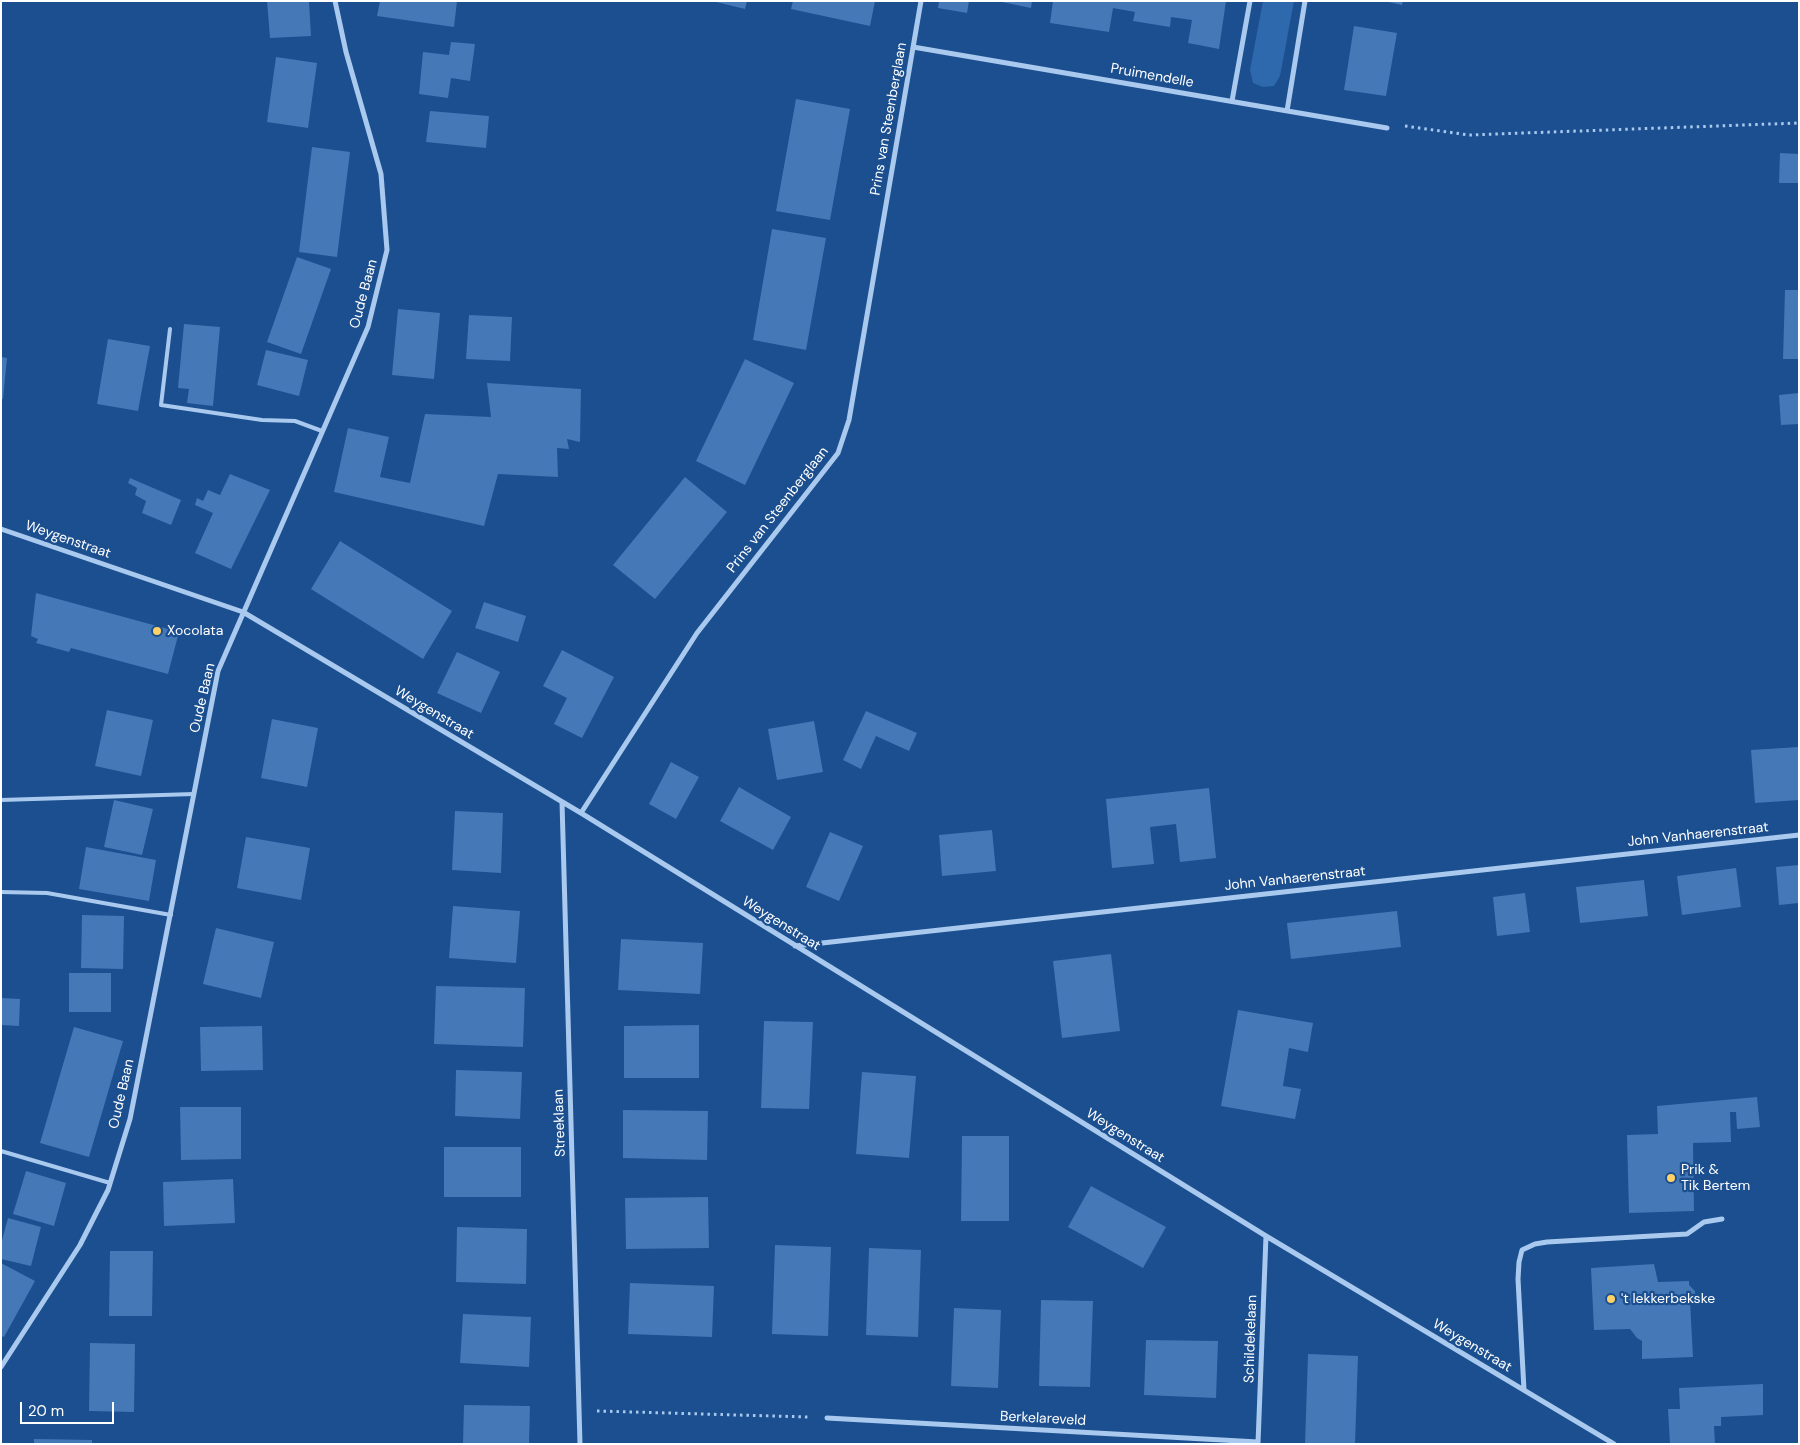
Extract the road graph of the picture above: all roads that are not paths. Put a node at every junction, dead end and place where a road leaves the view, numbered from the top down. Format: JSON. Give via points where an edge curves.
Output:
{"nodes":[{"id":1,"x":335,"y":1,"type":"edge"},
{"id":2,"x":921,"y":1,"type":"edge"},
{"id":3,"x":1250,"y":1,"type":"edge"},
{"id":4,"x":1305,"y":1,"type":"edge"},
{"id":5,"x":913,"y":47,"type":"junction"},
{"id":6,"x":1232,"y":101,"type":"junction"},
{"id":7,"x":1287,"y":111,"type":"junction"},
{"id":8,"x":1387,"y":128,"type":"road end"},
{"id":9,"x":170,"y":329,"type":"dead end"},
{"id":10,"x":322,"y":431,"type":"junction"},
{"id":11,"x":1,"y":529,"type":"edge"},
{"id":12,"x":242,"y":612,"type":"junction"},
{"id":13,"x":194,"y":794,"type":"junction"},
{"id":14,"x":1,"y":800,"type":"edge"},
{"id":15,"x":562,"y":802,"type":"junction"},
{"id":16,"x":580,"y":813,"type":"junction"},
{"id":17,"x":1799,"y":835,"type":"edge"},
{"id":18,"x":1,"y":892,"type":"edge"},
{"id":19,"x":170,"y":915,"type":"junction"},
{"id":20,"x":794,"y":946,"type":"junction"},
{"id":21,"x":1,"y":1151,"type":"edge"},
{"id":22,"x":110,"y":1183,"type":"junction"},
{"id":23,"x":1722,"y":1218,"type":"dead end"},
{"id":24,"x":1266,"y":1236,"type":"junction"},
{"id":25,"x":1,"y":1368,"type":"edge"},
{"id":26,"x":1524,"y":1390,"type":"junction"},
{"id":27,"x":827,"y":1418,"type":"road end"},
{"id":28,"x":1258,"y":1443,"type":"edge"},
{"id":29,"x":580,"y":1444,"type":"edge"},
{"id":30,"x":1614,"y":1444,"type":"edge"}],
"edges":[{"from":1,"to":10,"type":"street","name":"Oude Baan","via":[[381,174],[387,250],[368,327]]},
{"from":2,"to":5,"type":"street","name":"Prins van Steenberglaan"},
{"from":3,"to":6,"type":"street"},
{"from":4,"to":7,"type":"street"},
{"from":5,"to":6,"type":"street","name":"Pruimendelle"},
{"from":5,"to":16,"type":"street","name":"Prins van Steenberglaan","via":[[849,420],[838,453],[697,633]]},
{"from":6,"to":7,"type":"street","name":"Pruimendelle"},
{"from":7,"to":8,"type":"street","name":"Pruimendelle"},
{"from":9,"to":10,"type":"lane","via":[[161,405],[295,421]]},
{"from":10,"to":12,"type":"street","name":"Oude Baan"},
{"from":11,"to":12,"type":"street","name":"Weygenstraat"},
{"from":12,"to":13,"type":"street","name":"Oude Baan","via":[[218,671]]},
{"from":12,"to":15,"type":"street","name":"Weygenstraat"},
{"from":13,"to":14,"type":"lane"},
{"from":13,"to":19,"type":"street","name":"Oude Baan"},
{"from":15,"to":16,"type":"street","name":"Weygenstraat"},
{"from":15,"to":29,"type":"street","name":"Streeklaan"},
{"from":16,"to":20,"type":"street","name":"Weygenstraat"},
{"from":17,"to":20,"type":"street","name":"John Vanhaerenstraat"},
{"from":18,"to":19,"type":"lane","via":[[47,893]]},
{"from":19,"to":22,"type":"street","name":"Oude Baan","via":[[130,1119]]},
{"from":20,"to":24,"type":"street","name":"Weygenstraat"},
{"from":21,"to":22,"type":"lane"},
{"from":22,"to":25,"type":"street","name":"Oude Baan","via":[[80,1246]]},
{"from":23,"to":26,"type":"street","name":"Weygenstraat","via":[[1704,1222],[1687,1234],[1547,1242],[1522,1250],[1518,1279]]},
{"from":24,"to":26,"type":"street","name":"Weygenstraat"},
{"from":24,"to":28,"type":"street","name":"Schildekelaan"},
{"from":26,"to":30,"type":"street","name":"Weygenstraat"},
{"from":27,"to":28,"type":"street","name":"Berkelareveld"}]}
